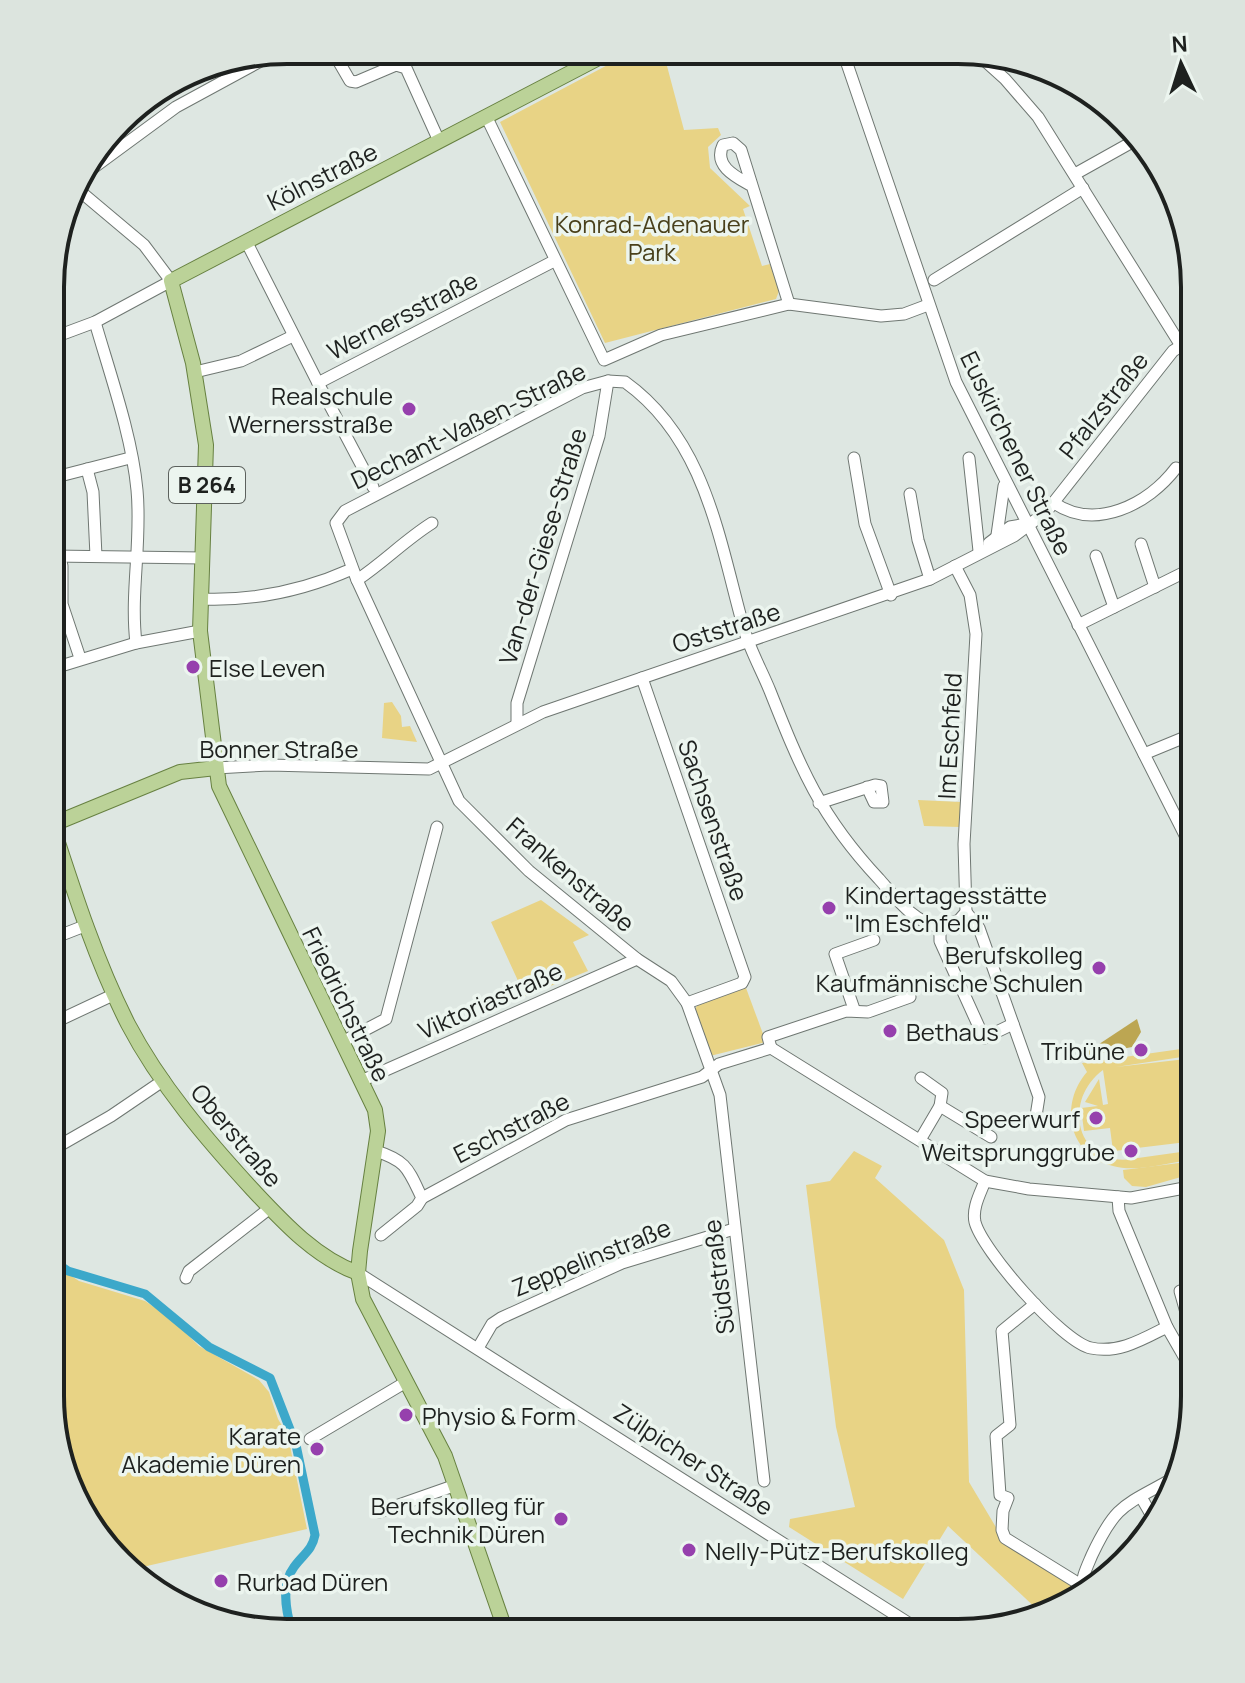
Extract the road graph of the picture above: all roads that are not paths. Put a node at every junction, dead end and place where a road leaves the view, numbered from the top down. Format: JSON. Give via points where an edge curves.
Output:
{"nodes":[{"id":1,"x":340,"y":64,"type":"edge"},
{"id":2,"x":587,"y":64,"type":"edge"},
{"id":3,"x":847,"y":64,"type":"edge"},
{"id":4,"x":249,"y":67,"type":"edge"},
{"id":5,"x":992,"y":67,"type":"edge"},
{"id":6,"x":486,"y":116,"type":"junction"},
{"id":7,"x":439,"y":141,"type":"junction"},
{"id":8,"x":1129,"y":144,"type":"edge"},
{"id":9,"x":105,"y":159,"type":"edge"},
{"id":10,"x":1075,"y":174,"type":"junction"},
{"id":11,"x":752,"y":186,"type":"dead end"},
{"id":12,"x":1083,"y":188,"type":"junction"},
{"id":13,"x":85,"y":195,"type":"edge"},
{"id":14,"x":246,"y":241,"type":"junction"},
{"id":15,"x":554,"y":261,"type":"junction"},
{"id":16,"x":934,"y":280,"type":"dead end"},
{"id":17,"x":171,"y":281,"type":"junction"},
{"id":18,"x":789,"y":304,"type":"junction"},
{"id":19,"x":928,"y":305,"type":"junction"},
{"id":20,"x":95,"y":322,"type":"junction"},
{"id":21,"x":64,"y":334,"type":"edge"},
{"id":22,"x":293,"y":336,"type":"junction"},
{"id":23,"x":1180,"y":345,"type":"joint"},
{"id":24,"x":195,"y":372,"type":"junction"},
{"id":25,"x":613,"y":381,"type":"junction"},
{"id":26,"x":318,"y":383,"type":"junction"},
{"id":27,"x":130,"y":458,"type":"junction"},
{"id":28,"x":854,"y":458,"type":"dead end"},
{"id":29,"x":969,"y":458,"type":"dead end"},
{"id":30,"x":1176,"y":468,"type":"dead end"},
{"id":31,"x":87,"y":469,"type":"junction"},
{"id":32,"x":64,"y":475,"type":"edge"},
{"id":33,"x":1004,"y":481,"type":"junction"},
{"id":34,"x":373,"y":487,"type":"dead end"},
{"id":35,"x":910,"y":494,"type":"dead end"},
{"id":36,"x":1054,"y":503,"type":"junction"},
{"id":37,"x":340,"y":516,"type":"joint"},
{"id":38,"x":432,"y":523,"type":"dead end"},
{"id":39,"x":1026,"y":524,"type":"junction"},
{"id":40,"x":997,"y":535,"type":"junction"},
{"id":41,"x":1141,"y":544,"type":"dead end"},
{"id":42,"x":979,"y":551,"type":"junction"},
{"id":43,"x":64,"y":556,"type":"edge"},
{"id":44,"x":96,"y":556,"type":"junction"},
{"id":45,"x":139,"y":556,"type":"junction"},
{"id":46,"x":1096,"y":556,"type":"dead end"},
{"id":47,"x":203,"y":558,"type":"junction"},
{"id":48,"x":955,"y":566,"type":"junction"},
{"id":49,"x":355,"y":574,"type":"junction"},
{"id":50,"x":1181,"y":574,"type":"edge"},
{"id":51,"x":930,"y":579,"type":"junction"},
{"id":52,"x":1155,"y":587,"type":"junction"},
{"id":53,"x":891,"y":595,"type":"junction"},
{"id":54,"x":202,"y":599,"type":"junction"},
{"id":55,"x":1114,"y":607,"type":"junction"},
{"id":56,"x":64,"y":610,"type":"edge"},
{"id":57,"x":1078,"y":625,"type":"junction"},
{"id":58,"x":200,"y":631,"type":"junction"},
{"id":59,"x":749,"y":642,"type":"junction"},
{"id":60,"x":136,"y":643,"type":"junction"},
{"id":61,"x":80,"y":658,"type":"junction"},
{"id":62,"x":64,"y":664,"type":"edge"},
{"id":63,"x":642,"y":678,"type":"junction"},
{"id":64,"x":517,"y":722,"type":"junction"},
{"id":65,"x":1181,"y":739,"type":"edge"},
{"id":66,"x":1144,"y":754,"type":"junction"},
{"id":67,"x":441,"y":765,"type":"junction"},
{"id":68,"x":216,"y":768,"type":"junction"},
{"id":69,"x":867,"y":787,"type":"dead end"},
{"id":70,"x":819,"y":803,"type":"junction"},
{"id":71,"x":64,"y":819,"type":"edge"},
{"id":72,"x":437,"y":827,"type":"dead end"},
{"id":73,"x":1181,"y":827,"type":"edge"},
{"id":74,"x":64,"y":860,"type":"edge"},
{"id":75,"x":966,"y":912,"type":"junction"},
{"id":76,"x":87,"y":925,"type":"junction"},
{"id":77,"x":940,"y":927,"type":"junction"},
{"id":78,"x":64,"y":934,"type":"edge"},
{"id":79,"x":874,"y":940,"type":"dead end"},
{"id":80,"x":637,"y":959,"type":"junction"},
{"id":81,"x":115,"y":994,"type":"junction"},
{"id":82,"x":910,"y":997,"type":"dead end"},
{"id":83,"x":687,"y":1003,"type":"junction"},
{"id":84,"x":854,"y":1009,"type":"junction"},
{"id":85,"x":64,"y":1018,"type":"edge"},
{"id":86,"x":1013,"y":1024,"type":"junction"},
{"id":87,"x":342,"y":1042,"type":"junction"},
{"id":88,"x":771,"y":1048,"type":"junction"},
{"id":89,"x":712,"y":1069,"type":"junction"},
{"id":90,"x":921,"y":1078,"type":"dead end"},
{"id":91,"x":164,"y":1080,"type":"junction"},
{"id":92,"x":361,"y":1081,"type":"junction"},
{"id":93,"x":940,"y":1106,"type":"junction"},
{"id":94,"x":1036,"y":1116,"type":"dead end"},
{"id":95,"x":991,"y":1137,"type":"dead end"},
{"id":96,"x":920,"y":1140,"type":"junction"},
{"id":97,"x":64,"y":1143,"type":"edge"},
{"id":98,"x":376,"y":1151,"type":"junction"},
{"id":99,"x":985,"y":1181,"type":"junction"},
{"id":100,"x":1181,"y":1189,"type":"edge"},
{"id":101,"x":1118,"y":1197,"type":"junction"},
{"id":102,"x":422,"y":1198,"type":"junction"},
{"id":103,"x":270,"y":1208,"type":"junction"},
{"id":104,"x":734,"y":1229,"type":"junction"},
{"id":105,"x":381,"y":1235,"type":"dead end"},
{"id":106,"x":358,"y":1273,"type":"junction"},
{"id":107,"x":186,"y":1278,"type":"dead end"},
{"id":108,"x":1180,"y":1291,"type":"dead end"},
{"id":109,"x":1181,"y":1295,"type":"edge"},
{"id":110,"x":1035,"y":1304,"type":"junction"},
{"id":111,"x":1167,"y":1327,"type":"junction"},
{"id":112,"x":478,"y":1348,"type":"junction"},
{"id":113,"x":1181,"y":1351,"type":"edge"},
{"id":114,"x":406,"y":1382,"type":"junction"},
{"id":115,"x":310,"y":1439,"type":"dead end"},
{"id":116,"x":764,"y":1481,"type":"dead end"},
{"id":117,"x":456,"y":1485,"type":"junction"},
{"id":118,"x":1162,"y":1485,"type":"edge"},
{"id":119,"x":1141,"y":1497,"type":"junction"},
{"id":120,"x":1149,"y":1510,"type":"edge"},
{"id":121,"x":379,"y":1512,"type":"dead end"},
{"id":122,"x":1086,"y":1578,"type":"edge"},
{"id":123,"x":1076,"y":1584,"type":"edge"},
{"id":124,"x":502,"y":1619,"type":"edge"},
{"id":125,"x":902,"y":1619,"type":"edge"}],
"edges":[{"from":1,"to":7,"type":"street","via":[[356,82],[396,65],[406,68]]},
{"from":2,"to":6,"type":"main road","name":"Kölnstraße"},
{"from":3,"to":19,"type":"street","name":"Euskirchener Straße"},
{"from":4,"to":9,"type":"street","via":[[176,107]]},
{"from":5,"to":10,"type":"street","via":[[1038,117]]},
{"from":6,"to":7,"type":"main road","name":"Kölnstraße"},
{"from":6,"to":15,"type":"street"},
{"from":7,"to":14,"type":"main road","name":"Kölnstraße"},
{"from":8,"to":10,"type":"street"},
{"from":10,"to":12,"type":"street"},
{"from":11,"to":18,"type":"street"},
{"from":12,"to":16,"type":"street"},
{"from":12,"to":23,"type":"street"},
{"from":13,"to":17,"type":"street","via":[[144,245]]},
{"from":14,"to":17,"type":"main road","name":"Kölnstraße"},
{"from":14,"to":22,"type":"street","name":"Wernersstraße"},
{"from":15,"to":18,"type":"street","via":[[604,360],[661,335]]},
{"from":15,"to":26,"type":"street","name":"Wernersstraße"},
{"from":17,"to":20,"type":"street","name":"Kölnstraße"},
{"from":17,"to":24,"type":"main road","number":"B 264"},
{"from":18,"to":19,"type":"street","via":[[881,316]]},
{"from":19,"to":33,"type":"street","name":"Euskirchener Straße","via":[[956,382]]},
{"from":20,"to":21,"type":"street","name":"Kölnstraße"},
{"from":20,"to":27,"type":"street"},
{"from":22,"to":24,"type":"street","name":"Wernersstraße","via":[[241,361]]},
{"from":22,"to":26,"type":"street","name":"Wernersstraße"},
{"from":23,"to":36,"type":"street","name":"Pfalzstraße"},
{"from":24,"to":47,"type":"main road","number":"B 264","via":[[206,445]]},
{"from":25,"to":37,"type":"street","name":"Dechant-Vaßen-Straße","via":[[582,388]]},
{"from":25,"to":59,"type":"street","via":[[631,386],[685,445],[724,542]]},
{"from":25,"to":64,"type":"street","name":"Van-der-Giese-Straße","via":[[517,703]]},
{"from":26,"to":34,"type":"street"},
{"from":27,"to":31,"type":"street"},
{"from":27,"to":45,"type":"street"},
{"from":28,"to":53,"type":"street","via":[[865,524]]},
{"from":29,"to":42,"type":"street"},
{"from":30,"to":36,"type":"street","via":[[1142,498],[1109,514],[1079,515]]},
{"from":31,"to":32,"type":"street"},
{"from":31,"to":44,"type":"street"},
{"from":33,"to":39,"type":"street","name":"Euskirchener Straße"},
{"from":33,"to":40,"type":"street"},
{"from":35,"to":51,"type":"street"},
{"from":36,"to":39,"type":"street","name":"Pfalzstraße"},
{"from":37,"to":49,"type":"street","name":"Frankenstraße","via":[[336,530]]},
{"from":38,"to":49,"type":"street","via":[[387,560]]},
{"from":39,"to":40,"type":"street","name":"Oststraße"},
{"from":39,"to":42,"type":"street","name":"Oststraße","via":[[1014,536]]},
{"from":39,"to":57,"type":"street","name":"Euskirchener Straße"},
{"from":40,"to":42,"type":"street","name":"Oststraße"},
{"from":41,"to":52,"type":"street"},
{"from":42,"to":48,"type":"street","name":"Oststraße"},
{"from":43,"to":44,"type":"street"},
{"from":44,"to":45,"type":"street"},
{"from":45,"to":47,"type":"street"},
{"from":45,"to":60,"type":"street"},
{"from":46,"to":55,"type":"street"},
{"from":47,"to":54,"type":"main road","number":"B 264"},
{"from":48,"to":51,"type":"street","name":"Oststraße"},
{"from":48,"to":75,"type":"street","name":"Im Eschfeld","via":[[970,595],[976,634]]},
{"from":49,"to":54,"type":"street","via":[[240,599]]},
{"from":49,"to":67,"type":"street","name":"Frankenstraße"},
{"from":50,"to":52,"type":"street"},
{"from":51,"to":53,"type":"street","name":"Oststraße"},
{"from":52,"to":55,"type":"street"},
{"from":53,"to":59,"type":"street","name":"Oststraße"},
{"from":54,"to":58,"type":"main road","number":"B 264"},
{"from":55,"to":57,"type":"street"},
{"from":56,"to":61,"type":"street"},
{"from":57,"to":66,"type":"street","name":"Euskirchener Straße"},
{"from":58,"to":60,"type":"street"},
{"from":58,"to":68,"type":"main road","number":"B 264"},
{"from":59,"to":63,"type":"street","name":"Oststraße"},
{"from":59,"to":70,"type":"street"},
{"from":60,"to":61,"type":"street"},
{"from":61,"to":62,"type":"street"},
{"from":63,"to":64,"type":"street","name":"Oststraße"},
{"from":63,"to":83,"type":"street","name":"Sachsenstraße","via":[[745,977],[742,983]]},
{"from":64,"to":67,"type":"street","name":"Oststraße"},
{"from":65,"to":66,"type":"street"},
{"from":66,"to":73,"type":"street","name":"Euskirchener Straße"},
{"from":67,"to":68,"type":"street","name":"Bonner Straße","via":[[422,770]]},
{"from":67,"to":80,"type":"street","name":"Frankenstraße","via":[[451,792],[472,817],[539,880]]},
{"from":68,"to":71,"type":"main road","name":"Bonner Straße","via":[[180,772]]},
{"from":68,"to":87,"type":"main road","name":"Friedrichstraße","via":[[222,795]]},
{"from":69,"to":70,"type":"street"},
{"from":70,"to":77,"type":"street","via":[[848,846],[904,905],[923,922]]},
{"from":72,"to":87,"type":"street","via":[[386,1019]]},
{"from":74,"to":76,"type":"main road","name":"Oberstraße"},
{"from":75,"to":77,"type":"street"},
{"from":75,"to":86,"type":"street","name":"Im Eschfeld","via":[[979,928]]},
{"from":76,"to":78,"type":"street"},
{"from":76,"to":81,"type":"main road","name":"Oberstraße"},
{"from":77,"to":86,"type":"street","via":[[940,941],[984,1038]]},
{"from":79,"to":84,"type":"street","via":[[835,954]]},
{"from":80,"to":83,"type":"street","name":"Frankenstraße","via":[[677,986]]},
{"from":80,"to":92,"type":"street","name":"Viktoriastraße"},
{"from":81,"to":85,"type":"street"},
{"from":81,"to":91,"type":"main road","name":"Oberstraße"},
{"from":82,"to":84,"type":"street","via":[[868,1012]]},
{"from":83,"to":89,"type":"street","name":"Südstraße"},
{"from":84,"to":88,"type":"street","name":"Eschstraße","via":[[768,1037]]},
{"from":86,"to":94,"type":"street","name":"Im Eschfeld","via":[[1039,1097]]},
{"from":87,"to":92,"type":"main road","name":"Friedrichstraße"},
{"from":88,"to":89,"type":"street","name":"Eschstraße"},
{"from":88,"to":96,"type":"street"},
{"from":89,"to":102,"type":"street","name":"Eschstraße","via":[[702,1077],[553,1126]]},
{"from":89,"to":104,"type":"street","name":"Südstraße","via":[[720,1095]]},
{"from":90,"to":93,"type":"street","via":[[942,1093]]},
{"from":91,"to":97,"type":"street"},
{"from":91,"to":103,"type":"main road","name":"Oberstraße","via":[[213,1147]]},
{"from":92,"to":98,"type":"main road","name":"Friedrichstraße","via":[[378,1121]]},
{"from":93,"to":95,"type":"street"},
{"from":93,"to":96,"type":"street"},
{"from":96,"to":99,"type":"street"},
{"from":98,"to":102,"type":"street","via":[[405,1164]]},
{"from":98,"to":106,"type":"main road","name":"Friedrichstraße"},
{"from":99,"to":101,"type":"street"},
{"from":99,"to":110,"type":"street","via":[[974,1212],[977,1227]]},
{"from":100,"to":101,"type":"street"},
{"from":101,"to":111,"type":"street","via":[[1119,1211]]},
{"from":102,"to":105,"type":"street","name":"Eschstraße"},
{"from":103,"to":106,"type":"main road","name":"Oberstraße","via":[[316,1249]]},
{"from":103,"to":107,"type":"street"},
{"from":104,"to":112,"type":"street","name":"Zeppelinstraße","via":[[622,1263],[501,1318]]},
{"from":104,"to":116,"type":"street","name":"Südstraße"},
{"from":106,"to":112,"type":"street","name":"Zülpicher Straße"},
{"from":106,"to":114,"type":"main road","via":[[365,1306]]},
{"from":108,"to":109,"type":"street"},
{"from":110,"to":111,"type":"street","via":[[1069,1338],[1092,1348],[1130,1345]]},
{"from":110,"to":123,"type":"street","via":[[1002,1331],[1010,1425],[996,1436],[1000,1495],[1008,1498],[1002,1530],[1005,1538]]},
{"from":111,"to":113,"type":"street"},
{"from":112,"to":125,"type":"street","name":"Zülpicher Straße"},
{"from":114,"to":115,"type":"street"},
{"from":114,"to":117,"type":"main road"},
{"from":117,"to":121,"type":"street"},
{"from":117,"to":124,"type":"main road"},
{"from":118,"to":119,"type":"street"},
{"from":119,"to":120,"type":"street"},
{"from":119,"to":122,"type":"street","via":[[1109,1518]]}]}
